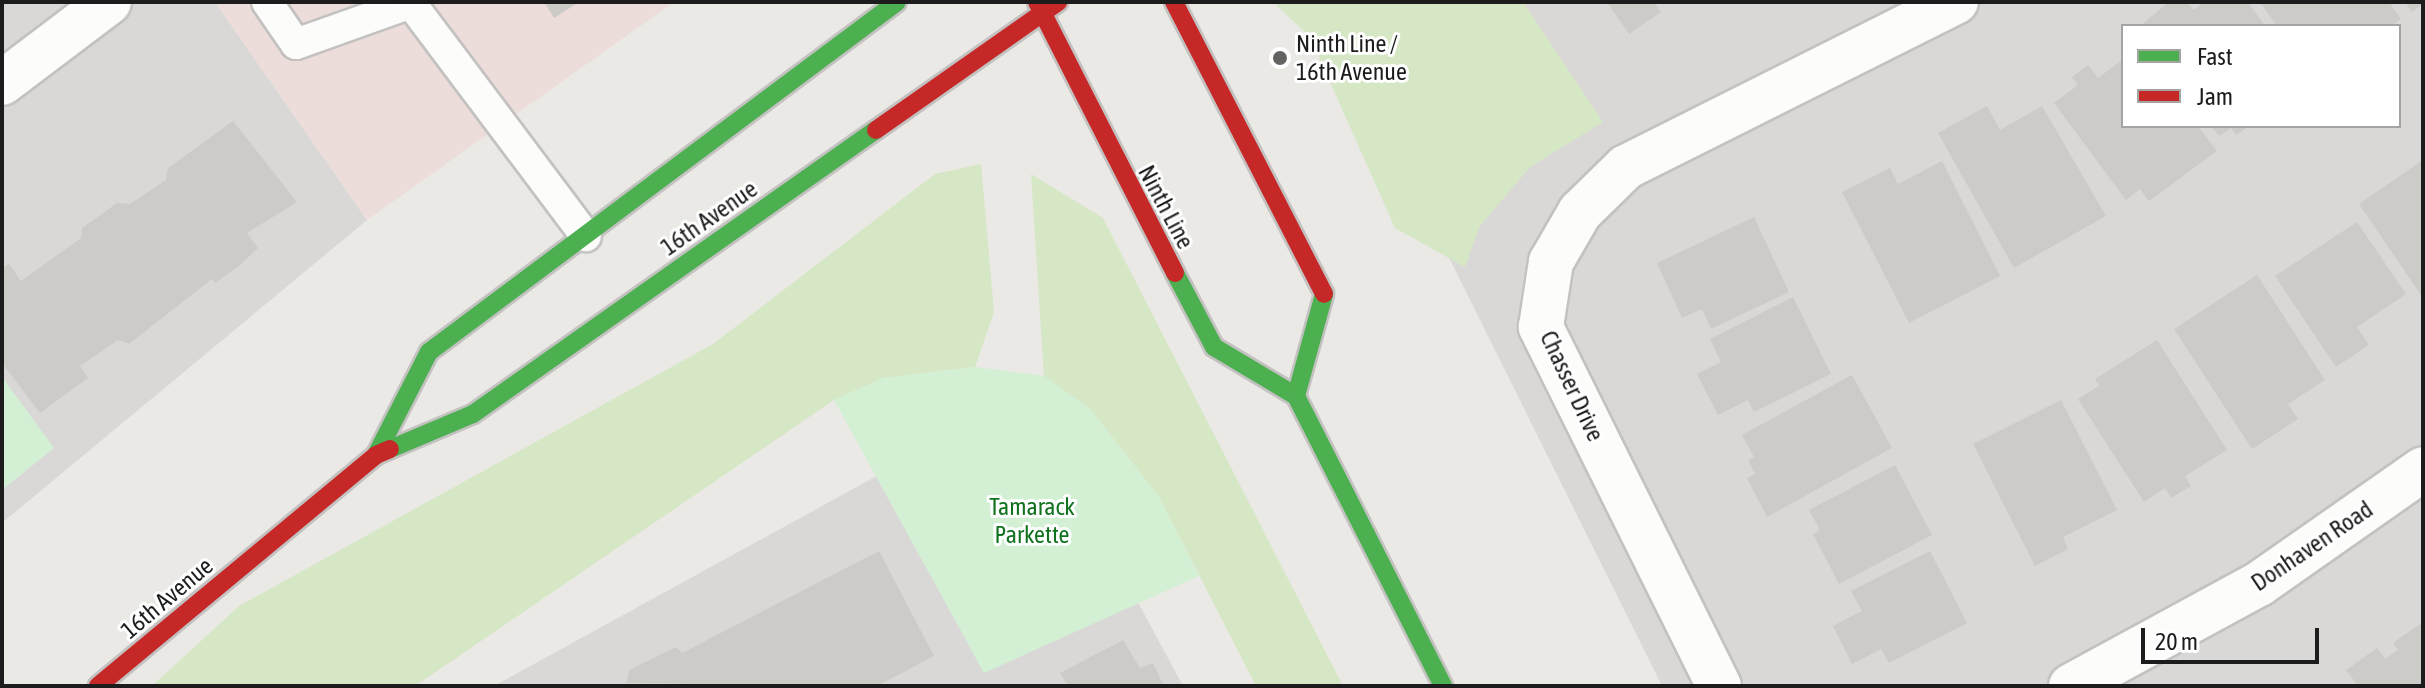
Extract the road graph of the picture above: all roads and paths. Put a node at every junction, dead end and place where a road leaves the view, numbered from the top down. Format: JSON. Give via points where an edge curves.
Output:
{"nodes":[{"id":1,"x":109,"y":2,"type":"edge"},
{"id":2,"x":267,"y":2,"type":"edge"},
{"id":3,"x":897,"y":2,"type":"edge"},
{"id":4,"x":1058,"y":2,"type":"edge"},
{"id":5,"x":1174,"y":2,"type":"edge"},
{"id":6,"x":1956,"y":2,"type":"edge"},
{"id":7,"x":411,"y":3,"type":"edge"},
{"id":8,"x":1040,"y":8,"type":"edge"},
{"id":9,"x":2,"y":83,"type":"edge"},
{"id":10,"x":586,"y":236,"type":"junction"},
{"id":11,"x":1296,"y":396,"type":"junction"},
{"id":12,"x":376,"y":455,"type":"junction"},
{"id":13,"x":2423,"y":469,"type":"edge"},
{"id":14,"x":98,"y":686,"type":"edge"},
{"id":15,"x":1443,"y":686,"type":"edge"},
{"id":16,"x":1719,"y":686,"type":"edge"},
{"id":17,"x":2071,"y":686,"type":"edge"}],
"edges":[{"from":1,"to":9,"type":"street"},
{"from":2,"to":7,"type":"lane","via":[[296,44]]},
{"from":3,"to":10,"type":"main road","name":"16th Avenue"},
{"from":4,"to":8,"type":"main road","name":"16th Avenue"},
{"from":5,"to":11,"type":"main road","via":[[1325,289]]},
{"from":6,"to":16,"type":"street","name":"Chasser Drive","via":[[1626,167],[1580,212],[1551,262],[1541,327]]},
{"from":7,"to":10,"type":"lane"},
{"from":8,"to":11,"type":"main road","name":"Ninth Line","via":[[1090,115],[1214,347]]},
{"from":8,"to":12,"type":"main road","name":"16th Avenue","via":[[473,414]]},
{"from":10,"to":12,"type":"main road","name":"16th Avenue","via":[[429,352]]},
{"from":11,"to":15,"type":"main road"},
{"from":12,"to":14,"type":"main road","name":"16th Avenue"},
{"from":13,"to":17,"type":"street","name":"Donhaven Road","via":[[2259,584]]}]}
